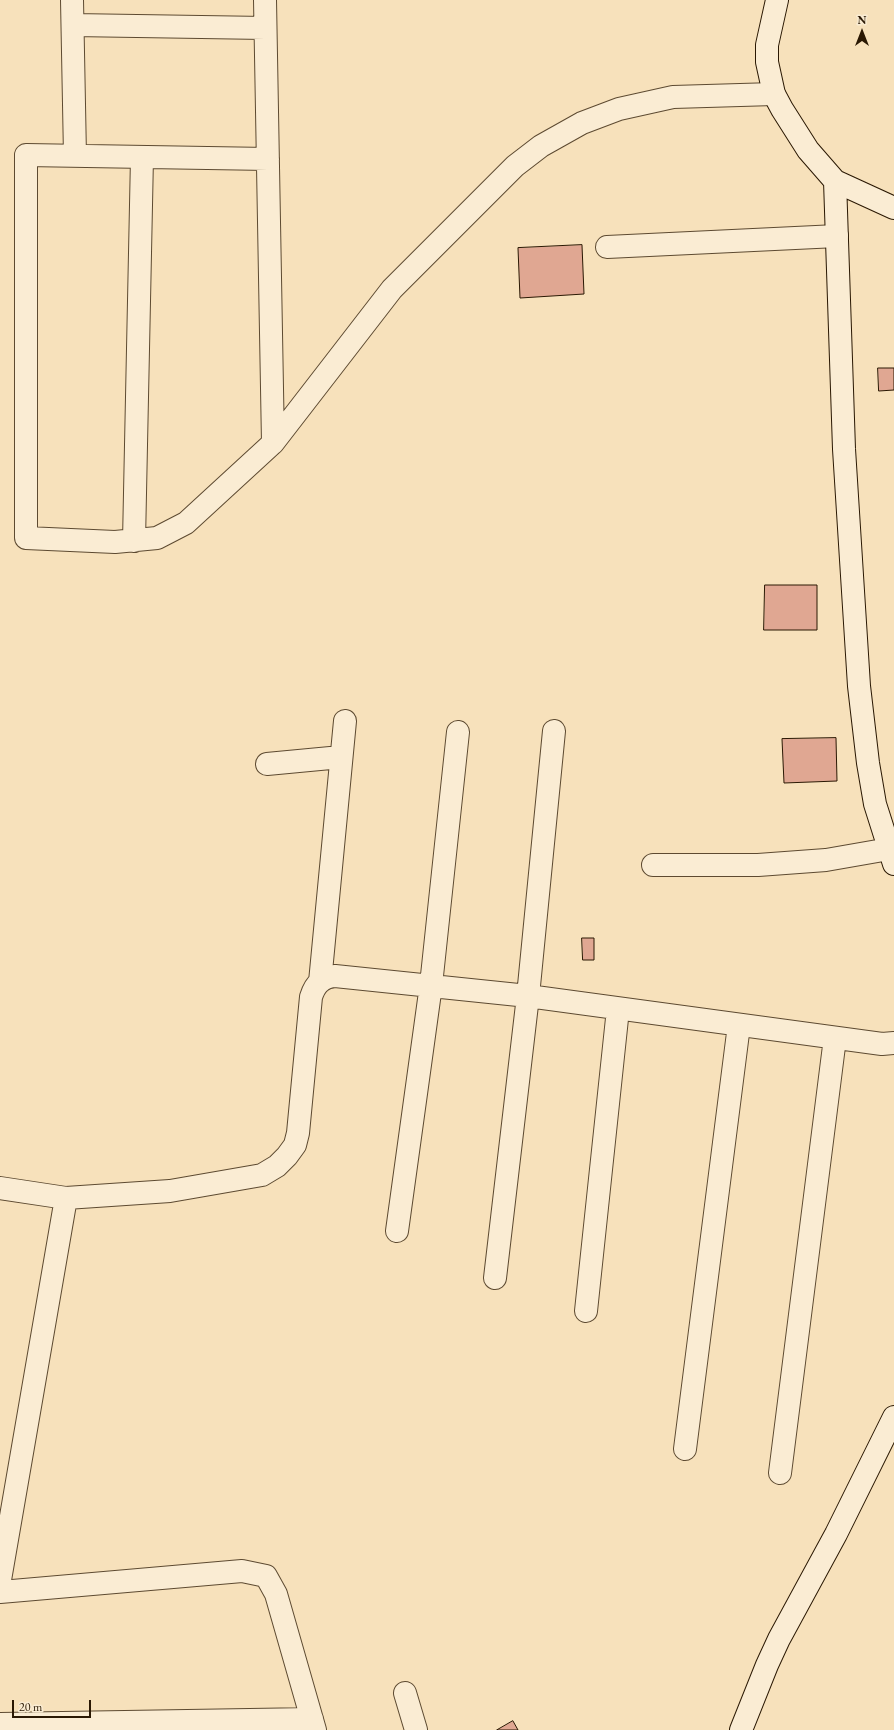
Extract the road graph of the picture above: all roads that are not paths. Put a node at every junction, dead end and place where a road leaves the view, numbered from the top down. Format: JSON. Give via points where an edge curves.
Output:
{"nodes":[{"id":1,"x":72,"y":0,"type":"edge"},
{"id":2,"x":265,"y":0,"type":"edge"},
{"id":3,"x":777,"y":0,"type":"edge"},
{"id":4,"x":72,"y":24,"type":"junction"},
{"id":5,"x":265,"y":28,"type":"junction"},
{"id":6,"x":774,"y":94,"type":"junction"},
{"id":7,"x":75,"y":156,"type":"junction"},
{"id":8,"x":142,"y":157,"type":"junction"},
{"id":9,"x":268,"y":159,"type":"junction"},
{"id":10,"x":835,"y":181,"type":"junction"},
{"id":11,"x":894,"y":208,"type":"edge"},
{"id":12,"x":837,"y":236,"type":"junction"},
{"id":13,"x":606,"y":247,"type":"dead end"},
{"id":14,"x":273,"y":443,"type":"junction"},
{"id":15,"x":134,"y":541,"type":"junction"},
{"id":16,"x":345,"y":721,"type":"dead end"},
{"id":17,"x":554,"y":731,"type":"dead end"},
{"id":18,"x":458,"y":732,"type":"dead end"},
{"id":19,"x":341,"y":757,"type":"junction"},
{"id":20,"x":267,"y":764,"type":"dead end"},
{"id":21,"x":892,"y":857,"type":"edge"},
{"id":22,"x":653,"y":865,"type":"dead end"},
{"id":23,"x":320,"y":982,"type":"junction"},
{"id":24,"x":430,"y":985,"type":"junction"},
{"id":25,"x":528,"y":996,"type":"junction"},
{"id":26,"x":618,"y":1009,"type":"junction"},
{"id":27,"x":739,"y":1025,"type":"junction"},
{"id":28,"x":835,"y":1038,"type":"junction"},
{"id":29,"x":894,"y":1043,"type":"edge"},
{"id":30,"x":0,"y":1188,"type":"edge"},
{"id":31,"x":66,"y":1198,"type":"junction"},
{"id":32,"x":397,"y":1231,"type":"dead end"},
{"id":33,"x":495,"y":1278,"type":"dead end"},
{"id":34,"x":586,"y":1310,"type":"dead end"},
{"id":35,"x":894,"y":1417,"type":"edge"},
{"id":36,"x":686,"y":1450,"type":"dead end"},
{"id":37,"x":780,"y":1473,"type":"dead end"},
{"id":38,"x":0,"y":1580,"type":"edge"},
{"id":39,"x":0,"y":1592,"type":"edge"},
{"id":40,"x":405,"y":1693,"type":"dead end"},
{"id":41,"x":0,"y":1724,"type":"edge"},
{"id":42,"x":314,"y":1724,"type":"edge"},
{"id":43,"x":416,"y":1730,"type":"edge"},
{"id":44,"x":741,"y":1730,"type":"edge"}],
"edges":[{"from":1,"to":4,"type":"street"},
{"from":2,"to":5,"type":"street"},
{"from":3,"to":6,"type":"street","via":[[767,45],[767,62]]},
{"from":4,"to":5,"type":"street"},
{"from":4,"to":7,"type":"street"},
{"from":5,"to":9,"type":"street"},
{"from":6,"to":10,"type":"street","via":[[808,150]]},
{"from":6,"to":14,"type":"street","via":[[673,97],[619,109],[589,120],[541,146],[515,166],[392,289]]},
{"from":7,"to":8,"type":"street"},
{"from":7,"to":15,"type":"street","via":[[26,155],[26,538]]},
{"from":8,"to":9,"type":"street"},
{"from":8,"to":15,"type":"street"},
{"from":9,"to":14,"type":"street"},
{"from":10,"to":11,"type":"street"},
{"from":10,"to":12,"type":"street"},
{"from":12,"to":13,"type":"street"},
{"from":12,"to":21,"type":"street","via":[[844,449],[859,686],[874,798]]},
{"from":14,"to":15,"type":"street","via":[[186,523],[158,538]]},
{"from":16,"to":19,"type":"street"},
{"from":17,"to":25,"type":"street"},
{"from":18,"to":24,"type":"street"},
{"from":19,"to":20,"type":"street"},
{"from":19,"to":23,"type":"street"},
{"from":21,"to":22,"type":"street","via":[[758,865]]},
{"from":23,"to":24,"type":"street","via":[[327,976],[335,976]]},
{"from":23,"to":31,"type":"street","via":[[312,997],[298,1133],[295,1145],[276,1166],[262,1175],[170,1190]]},
{"from":24,"to":25,"type":"street"},
{"from":24,"to":32,"type":"street"},
{"from":25,"to":26,"type":"street"},
{"from":25,"to":33,"type":"street"},
{"from":26,"to":27,"type":"street"},
{"from":26,"to":34,"type":"street"},
{"from":27,"to":28,"type":"street"},
{"from":27,"to":36,"type":"street"},
{"from":28,"to":29,"type":"street","via":[[882,1044]]},
{"from":28,"to":37,"type":"street"},
{"from":30,"to":31,"type":"street"},
{"from":31,"to":38,"type":"street"},
{"from":35,"to":44,"type":"street","via":[[836,1534],[779,1639]]},
{"from":39,"to":42,"type":"street","via":[[242,1571],[266,1576],[276,1594]]},
{"from":40,"to":43,"type":"street"},
{"from":41,"to":42,"type":"street"}]}
